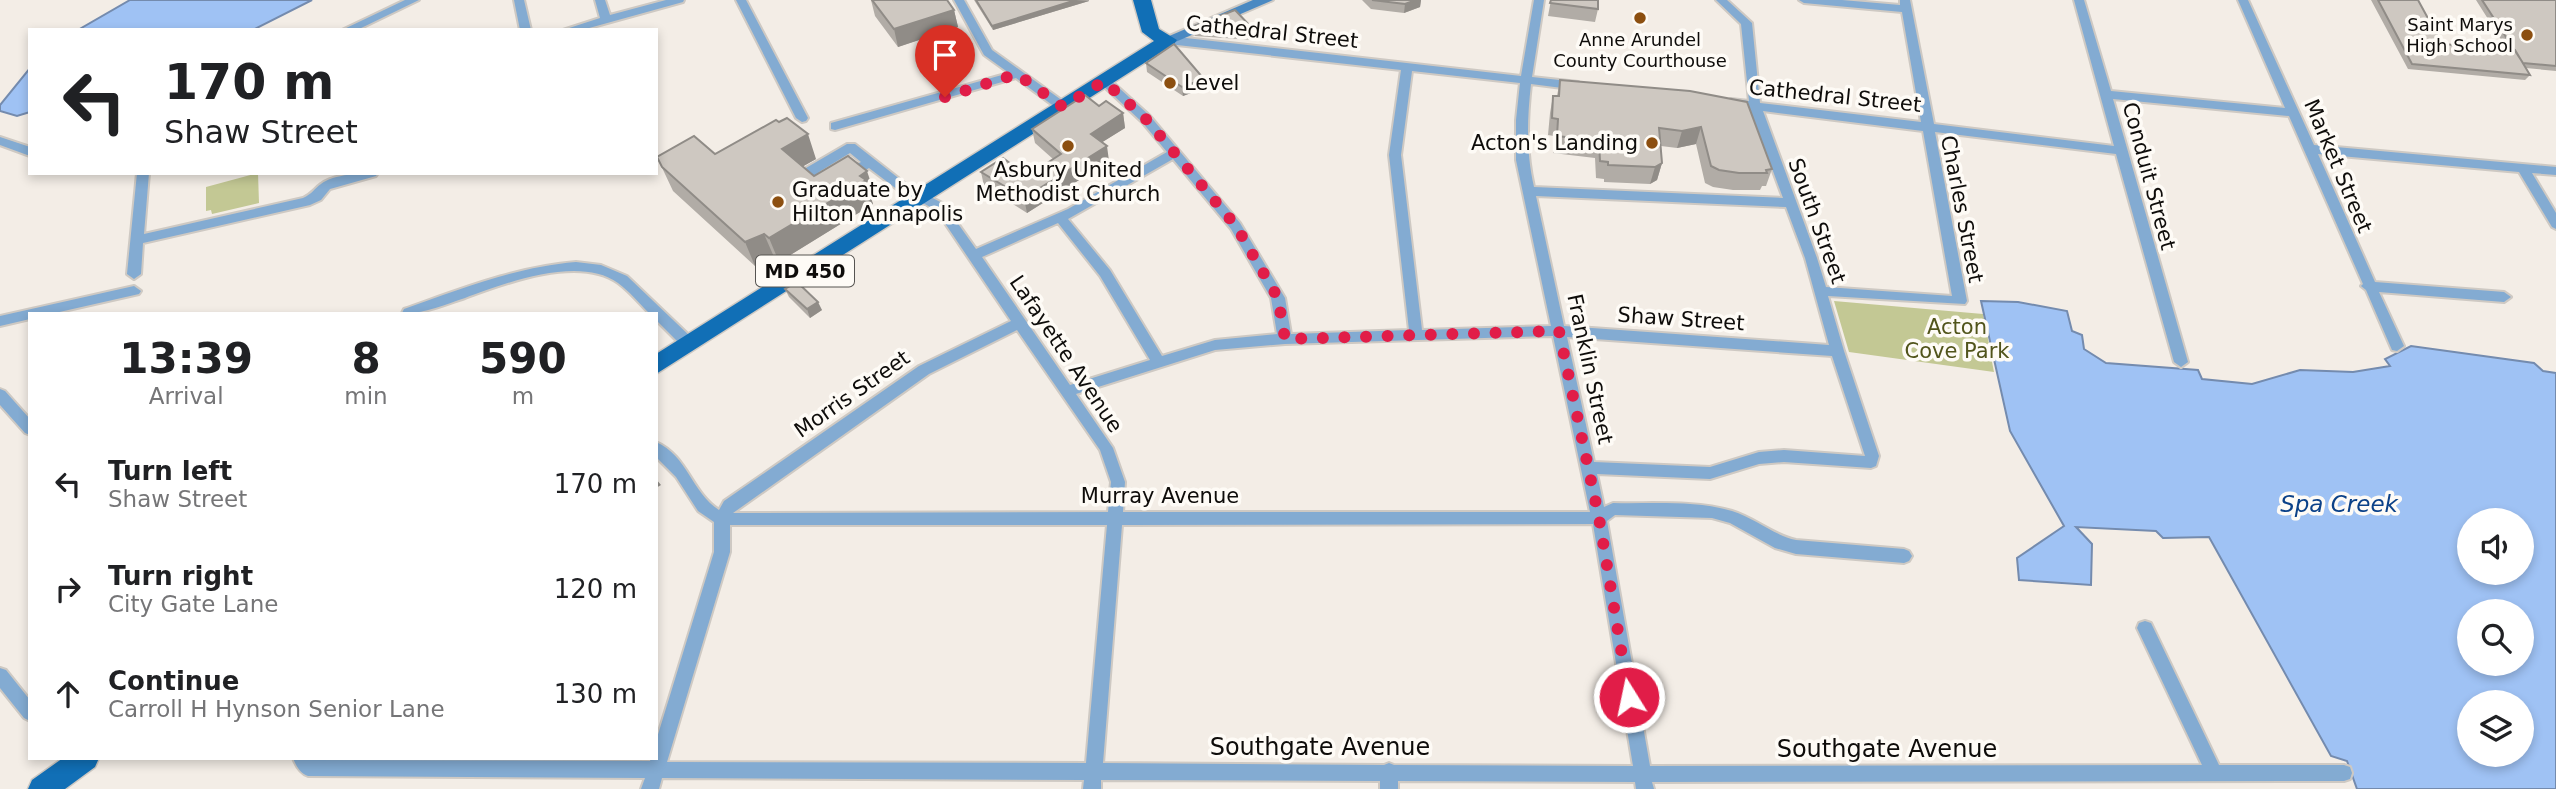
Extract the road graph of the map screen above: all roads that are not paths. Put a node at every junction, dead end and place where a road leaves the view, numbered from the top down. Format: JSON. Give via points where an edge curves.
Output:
{"nodes":[{"id":1,"x":414,"y":0,"type":"edge"},
{"id":2,"x":519,"y":0,"type":"edge"},
{"id":3,"x":600,"y":0,"type":"edge"},
{"id":4,"x":679,"y":0,"type":"edge"},
{"id":5,"x":741,"y":0,"type":"edge"},
{"id":6,"x":959,"y":0,"type":"edge"},
{"id":7,"x":1142,"y":0,"type":"edge"},
{"id":8,"x":1266,"y":0,"type":"edge"},
{"id":9,"x":1539,"y":0,"type":"edge"},
{"id":10,"x":1721,"y":0,"type":"edge"},
{"id":11,"x":1804,"y":0,"type":"edge"},
{"id":12,"x":2079,"y":0,"type":"edge"},
{"id":13,"x":2243,"y":0,"type":"edge"},
{"id":14,"x":1905,"y":4,"type":"edge"},
{"id":15,"x":606,"y":20,"type":"junction"},
{"id":16,"x":351,"y":28,"type":"edge"},
{"id":17,"x":526,"y":28,"type":"edge"},
{"id":18,"x":576,"y":28,"type":"edge"},
{"id":19,"x":1168,"y":40,"type":"junction"},
{"id":20,"x":1407,"y":67,"type":"junction"},
{"id":21,"x":1017,"y":74,"type":"junction"},
{"id":22,"x":1524,"y":80,"type":"junction"},
{"id":23,"x":1104,"y":81,"type":"junction"},
{"id":24,"x":1590,"y":88,"type":"edge"},
{"id":25,"x":2108,"y":95,"type":"junction"},
{"id":26,"x":1720,"y":102,"type":"edge"},
{"id":27,"x":1755,"y":106,"type":"junction"},
{"id":28,"x":1063,"y":107,"type":"junction"},
{"id":29,"x":2295,"y":113,"type":"junction"},
{"id":30,"x":802,"y":118,"type":"dead end"},
{"id":31,"x":835,"y":126,"type":"dead end"},
{"id":32,"x":1927,"y":126,"type":"junction"},
{"id":33,"x":0,"y":141,"type":"edge"},
{"id":34,"x":2309,"y":149,"type":"junction"},
{"id":35,"x":28,"y":151,"type":"edge"},
{"id":36,"x":2122,"y":151,"type":"junction"},
{"id":37,"x":1174,"y":153,"type":"junction"},
{"id":38,"x":870,"y":162,"type":"dead end"},
{"id":39,"x":2523,"y":168,"type":"junction"},
{"id":40,"x":2556,"y":171,"type":"edge"},
{"id":41,"x":143,"y":175,"type":"edge"},
{"id":42,"x":350,"y":175,"type":"edge"},
{"id":43,"x":328,"y":177,"type":"edge"},
{"id":44,"x":1530,"y":191,"type":"junction"},
{"id":45,"x":920,"y":197,"type":"junction"},
{"id":46,"x":1790,"y":203,"type":"junction"},
{"id":47,"x":1060,"y":217,"type":"junction"},
{"id":48,"x":2556,"y":224,"type":"edge"},
{"id":49,"x":138,"y":240,"type":"junction"},
{"id":50,"x":973,"y":256,"type":"junction"},
{"id":51,"x":134,"y":274,"type":"dead end"},
{"id":52,"x":2368,"y":286,"type":"junction"},
{"id":53,"x":134,"y":291,"type":"dead end"},
{"id":54,"x":1820,"y":291,"type":"junction"},
{"id":55,"x":2504,"y":297,"type":"dead end"},
{"id":56,"x":40,"y":312,"type":"edge"},
{"id":57,"x":412,"y":312,"type":"edge"},
{"id":58,"x":656,"y":312,"type":"edge"},
{"id":59,"x":658,"y":314,"type":"edge"},
{"id":60,"x":28,"y":315,"type":"edge"},
{"id":61,"x":0,"y":321,"type":"edge"},
{"id":62,"x":1019,"y":323,"type":"junction"},
{"id":63,"x":1559,"y":331,"type":"junction"},
{"id":64,"x":1416,"y":335,"type":"junction"},
{"id":65,"x":1285,"y":339,"type":"junction"},
{"id":66,"x":689,"y":344,"type":"junction"},
{"id":67,"x":2398,"y":346,"type":"dead end"},
{"id":68,"x":1837,"y":351,"type":"junction"},
{"id":69,"x":1158,"y":362,"type":"junction"},
{"id":70,"x":2181,"y":362,"type":"dead end"},
{"id":71,"x":658,"y":364,"type":"edge"},
{"id":72,"x":1068,"y":391,"type":"junction"},
{"id":73,"x":0,"y":395,"type":"edge"},
{"id":74,"x":5,"y":409,"type":"edge"},
{"id":75,"x":28,"y":427,"type":"edge"},
{"id":76,"x":658,"y":449,"type":"edge"},
{"id":77,"x":1588,"y":468,"type":"junction"},
{"id":78,"x":1116,"y":517,"type":"junction"},
{"id":79,"x":1599,"y":518,"type":"junction"},
{"id":80,"x":722,"y":519,"type":"junction"},
{"id":81,"x":1904,"y":556,"type":"dead end"},
{"id":82,"x":2145,"y":628,"type":"dead end"},
{"id":83,"x":0,"y":676,"type":"edge"},
{"id":84,"x":28,"y":711,"type":"edge"},
{"id":85,"x":302,"y":760,"type":"edge"},
{"id":86,"x":74,"y":761,"type":"edge"},
{"id":87,"x":1094,"y":770,"type":"junction"},
{"id":88,"x":656,"y":771,"type":"junction"},
{"id":89,"x":1389,"y":771,"type":"junction"},
{"id":90,"x":2214,"y":773,"type":"junction"},
{"id":91,"x":2344,"y":773,"type":"dead end"},
{"id":92,"x":1644,"y":781,"type":"edge"},
{"id":93,"x":42,"y":789,"type":"edge"},
{"id":94,"x":650,"y":789,"type":"edge"},
{"id":95,"x":1092,"y":789,"type":"edge"},
{"id":96,"x":1390,"y":789,"type":"edge"}],
"edges":[{"from":1,"to":16,"type":"street"},
{"from":2,"to":17,"type":"street"},
{"from":3,"to":15,"type":"street"},
{"from":4,"to":15,"type":"street"},
{"from":5,"to":30,"type":"street"},
{"from":6,"to":21,"type":"street","via":[[988,52]]},
{"from":7,"to":19,"type":"main road","via":[[1151,32]]},
{"from":8,"to":19,"type":"main road","number":"MD 450"},
{"from":9,"to":22,"type":"street","name":"Franklin Street"},
{"from":10,"to":27,"type":"street","name":"South Street","via":[[1746,23]]},
{"from":11,"to":14,"type":"street"},
{"from":12,"to":25,"type":"street","name":"Conduit Street"},
{"from":13,"to":29,"type":"street","name":"Market Street"},
{"from":14,"to":32,"type":"street","name":"Charles Street"},
{"from":15,"to":18,"type":"street"},
{"from":19,"to":20,"type":"street","name":"Cathedral Street"},
{"from":19,"to":23,"type":"main road","number":"MD 450"},
{"from":20,"to":22,"type":"street","name":"Cathedral Street"},
{"from":20,"to":64,"type":"street","via":[[1395,155]]},
{"from":21,"to":28,"type":"street"},
{"from":21,"to":31,"type":"street"},
{"from":22,"to":24,"type":"street","name":"Cathedral Street"},
{"from":22,"to":44,"type":"street","name":"Franklin Street","via":[[1520,135]]},
{"from":23,"to":28,"type":"main road","number":"MD 450"},
{"from":23,"to":37,"type":"street","via":[[1135,107]]},
{"from":25,"to":29,"type":"street"},
{"from":25,"to":36,"type":"street","name":"Conduit Street"},
{"from":26,"to":27,"type":"street","name":"Cathedral Street"},
{"from":27,"to":32,"type":"street","name":"Cathedral Street"},
{"from":27,"to":46,"type":"street","name":"South Street"},
{"from":28,"to":45,"type":"main road","number":"MD 450"},
{"from":29,"to":34,"type":"street","name":"Market Street"},
{"from":32,"to":36,"type":"street","name":"Cathedral Street"},
{"from":32,"to":54,"type":"street","name":"Charles Street","via":[[1960,301]]},
{"from":33,"to":35,"type":"street"},
{"from":34,"to":39,"type":"street"},
{"from":34,"to":52,"type":"street","name":"Market Street"},
{"from":36,"to":70,"type":"street","name":"Conduit Street"},
{"from":37,"to":47,"type":"street"},
{"from":37,"to":65,"type":"street","via":[[1227,215],[1269,281],[1282,312]]},
{"from":38,"to":45,"type":"street","name":"Lafayette Avenue"},
{"from":39,"to":40,"type":"street"},
{"from":39,"to":48,"type":"street"},
{"from":41,"to":49,"type":"street"},
{"from":42,"to":43,"type":"street"},
{"from":43,"to":49,"type":"street","via":[[317,197],[306,202]]},
{"from":44,"to":46,"type":"street"},
{"from":44,"to":63,"type":"street","name":"Franklin Street"},
{"from":45,"to":50,"type":"street","name":"Lafayette Avenue","via":[[940,207]]},
{"from":45,"to":66,"type":"main road","number":"MD 450"},
{"from":46,"to":54,"type":"street","name":"South Street"},
{"from":47,"to":50,"type":"street"},
{"from":47,"to":69,"type":"street","via":[[1105,273]]},
{"from":49,"to":51,"type":"street"},
{"from":50,"to":62,"type":"street","name":"Lafayette Avenue"},
{"from":52,"to":55,"type":"street"},
{"from":52,"to":67,"type":"street","name":"Market Street"},
{"from":53,"to":56,"type":"street"},
{"from":54,"to":68,"type":"street","name":"South Street"},
{"from":57,"to":58,"type":"street","via":[[534,272],[583,265],[622,279]]},
{"from":59,"to":66,"type":"street"},
{"from":60,"to":61,"type":"street"},
{"from":62,"to":72,"type":"street","name":"Lafayette Avenue"},
{"from":62,"to":80,"type":"street","name":"Morris Street","via":[[924,370],[732,502]]},
{"from":63,"to":64,"type":"street","name":"Shaw Street"},
{"from":63,"to":68,"type":"street","name":"Shaw Street"},
{"from":63,"to":77,"type":"street","name":"Franklin Street"},
{"from":64,"to":65,"type":"street","name":"Shaw Street"},
{"from":65,"to":69,"type":"street","name":"Shaw Street","via":[[1215,345]]},
{"from":66,"to":71,"type":"main road","number":"MD 450"},
{"from":68,"to":77,"type":"street","name":"South Street","via":[[1872,448],[1871,462],[1784,456],[1759,458],[1710,473]]},
{"from":69,"to":72,"type":"street","name":"Shaw Street"},
{"from":72,"to":78,"type":"street","name":"Lafayette Avenue","via":[[1113,463],[1118,482]]},
{"from":73,"to":74,"type":"street"},
{"from":74,"to":75,"type":"street"},
{"from":76,"to":80,"type":"street","via":[[706,511]]},
{"from":77,"to":79,"type":"street","name":"Franklin Street"},
{"from":78,"to":79,"type":"street","name":"Murray Avenue"},
{"from":78,"to":80,"type":"street","name":"Murray Avenue"},
{"from":78,"to":87,"type":"street","name":"Lafayette Avenue"},
{"from":79,"to":81,"type":"street","name":"Murray Avenue","via":[[1613,509],[1712,512],[1796,547]]},
{"from":79,"to":92,"type":"street","name":"Franklin Street"},
{"from":80,"to":88,"type":"street","via":[[722,552]]},
{"from":82,"to":90,"type":"street"},
{"from":83,"to":84,"type":"street"},
{"from":85,"to":88,"type":"street","name":"Southgate Avenue","via":[[308,768]]},
{"from":86,"to":93,"type":"main road"},
{"from":87,"to":88,"type":"street","name":"Southgate Avenue"},
{"from":87,"to":89,"type":"street","name":"Southgate Avenue"},
{"from":87,"to":95,"type":"street","name":"Lafayette Avenue"},
{"from":88,"to":94,"type":"street"},
{"from":89,"to":92,"type":"street","name":"Southgate Avenue"},
{"from":89,"to":96,"type":"street"},
{"from":90,"to":91,"type":"street","name":"Southgate Avenue"},
{"from":90,"to":92,"type":"street","name":"Southgate Avenue"}]}
